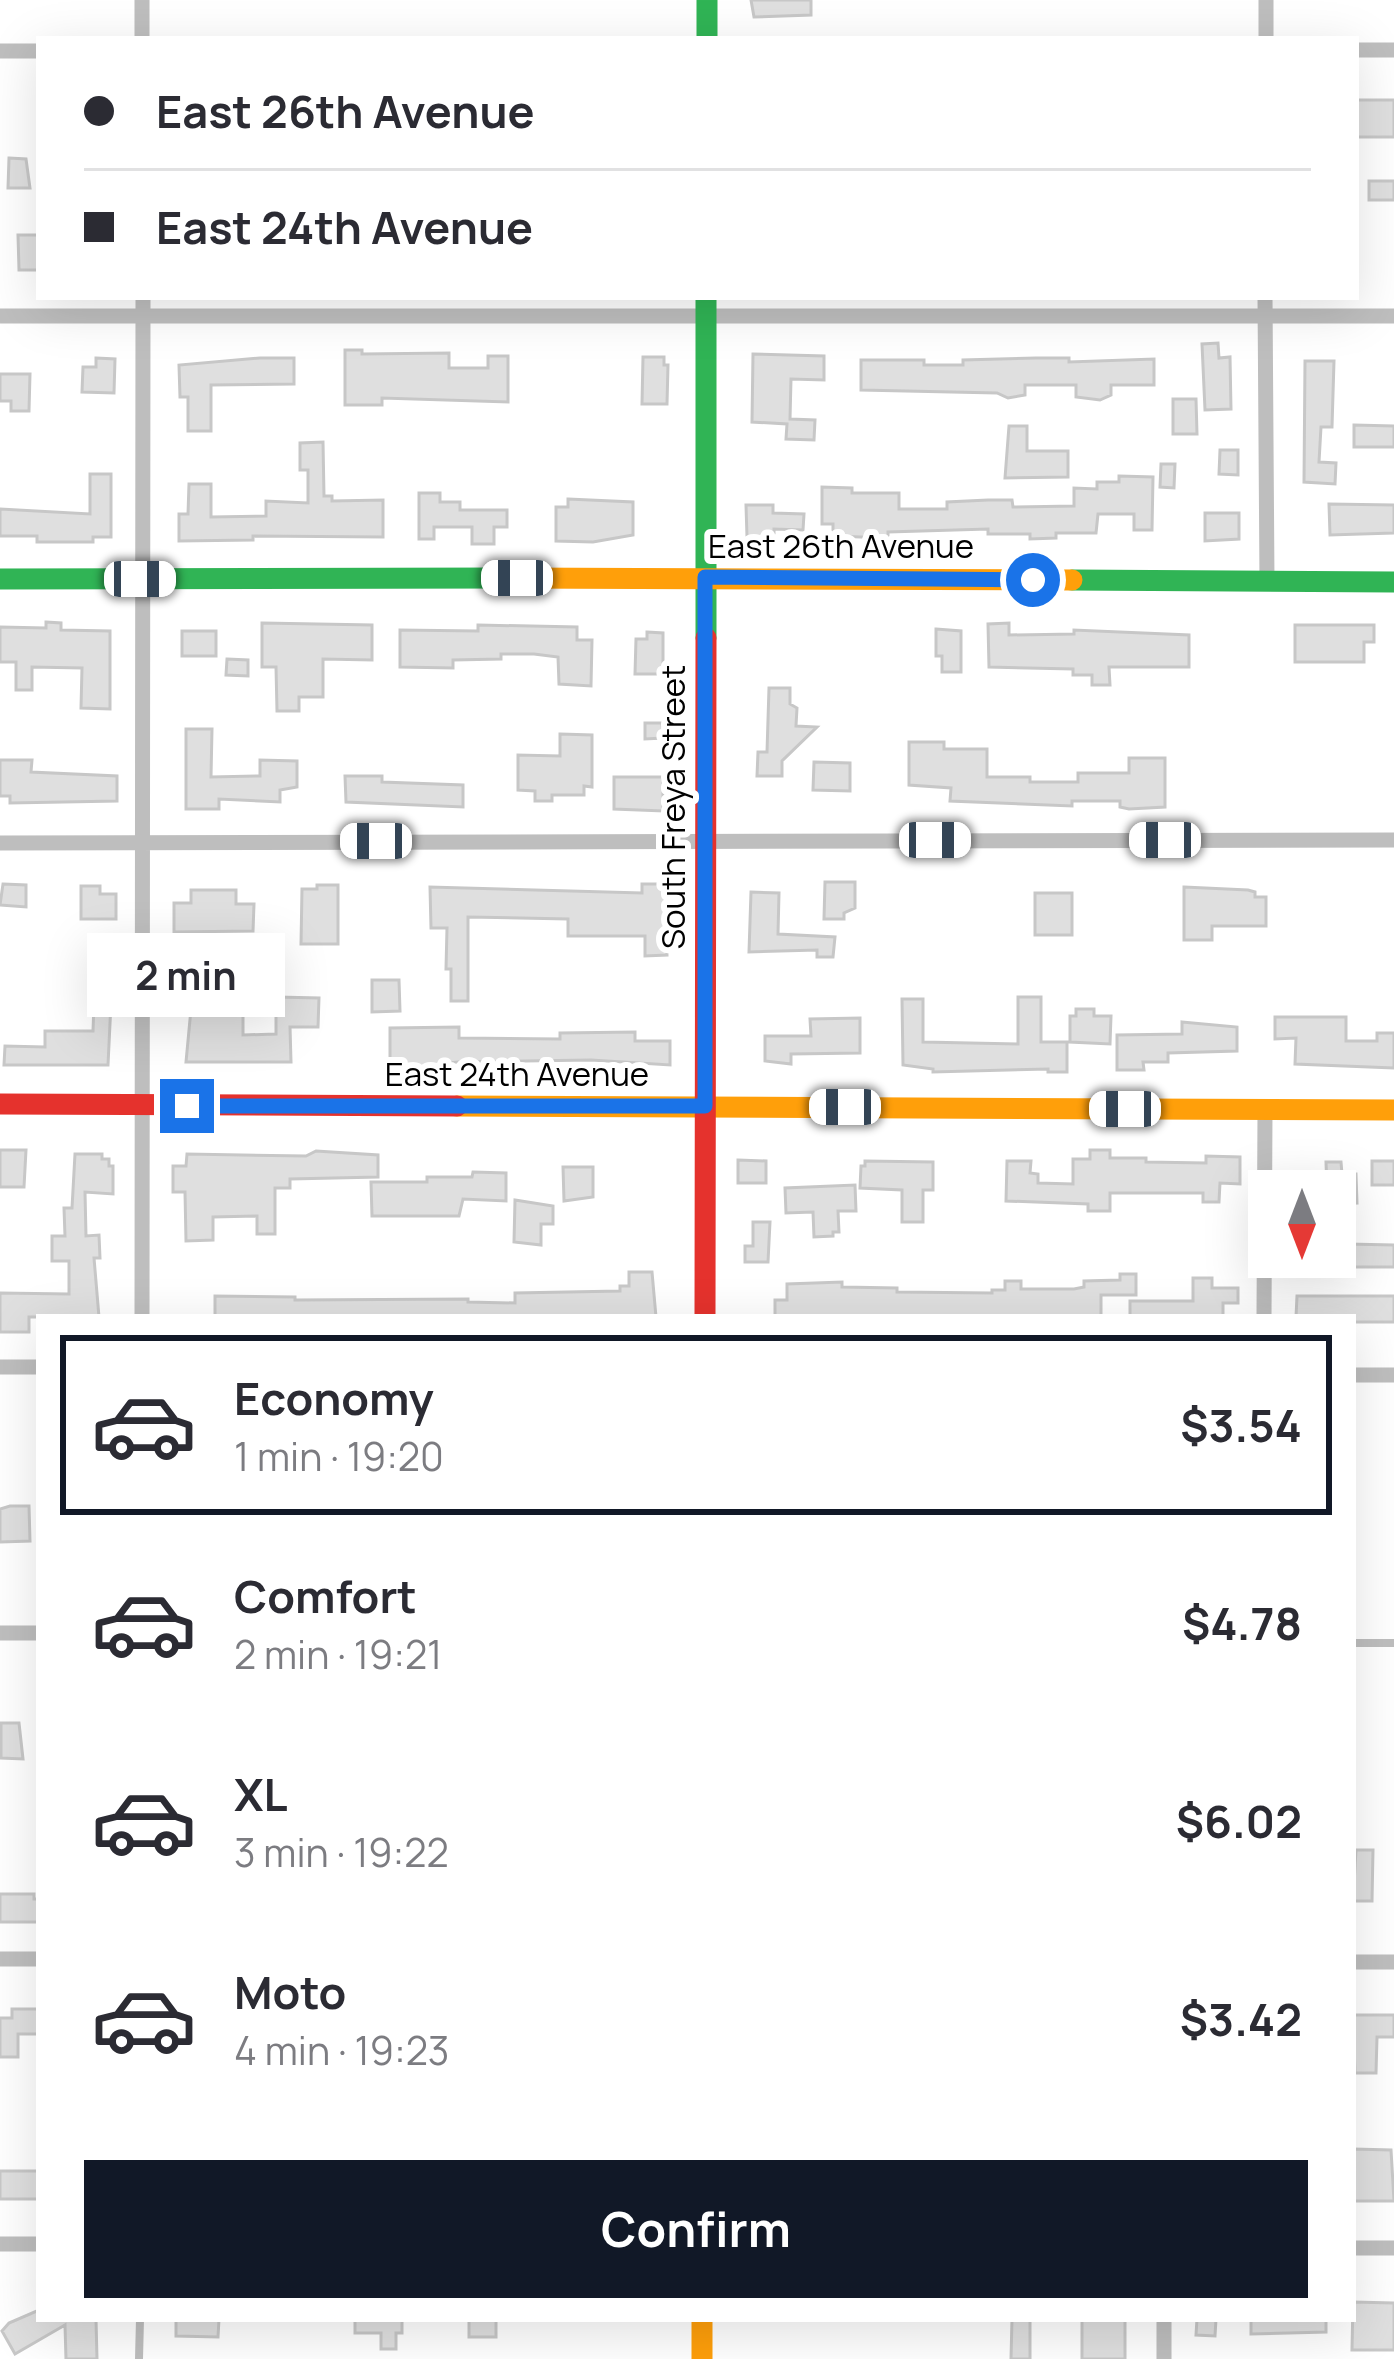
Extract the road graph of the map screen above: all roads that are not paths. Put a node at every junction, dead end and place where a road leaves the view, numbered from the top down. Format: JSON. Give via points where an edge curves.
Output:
{"nodes":[{"id":1,"x":142,"y":0,"type":"edge"},
{"id":2,"x":707,"y":0,"type":"edge"},
{"id":3,"x":1266,"y":0,"type":"edge"},
{"id":4,"x":142,"y":36,"type":"edge"},
{"id":5,"x":707,"y":36,"type":"edge"},
{"id":6,"x":1266,"y":36,"type":"edge"},
{"id":7,"x":1359,"y":50,"type":"edge"},
{"id":8,"x":1394,"y":50,"type":"edge"},
{"id":9,"x":0,"y":51,"type":"edge"},
{"id":10,"x":36,"y":51,"type":"edge"},
{"id":11,"x":143,"y":300,"type":"edge"},
{"id":12,"x":1265,"y":300,"type":"edge"},
{"id":13,"x":706,"y":307,"type":"edge"},
{"id":14,"x":0,"y":316,"type":"edge"},
{"id":15,"x":144,"y":316,"type":"junction"},
{"id":16,"x":1265,"y":316,"type":"junction"},
{"id":17,"x":1394,"y":316,"type":"edge"},
{"id":18,"x":705,"y":577,"type":"junction"},
{"id":19,"x":0,"y":579,"type":"edge"},
{"id":20,"x":140,"y":579,"type":"junction"},
{"id":21,"x":1268,"y":582,"type":"junction"},
{"id":22,"x":1394,"y":582,"type":"edge"},
{"id":23,"x":706,"y":840,"type":"junction"},
{"id":24,"x":1394,"y":840,"type":"edge"},
{"id":25,"x":140,"y":842,"type":"junction"},
{"id":26,"x":0,"y":843,"type":"edge"},
{"id":27,"x":0,"y":1104,"type":"edge"},
{"id":28,"x":140,"y":1106,"type":"junction"},
{"id":29,"x":705,"y":1106,"type":"junction"},
{"id":30,"x":1394,"y":1110,"type":"edge"},
{"id":31,"x":1265,"y":1111,"type":"junction"},
{"id":32,"x":142,"y":1314,"type":"edge"},
{"id":33,"x":705,"y":1314,"type":"edge"},
{"id":34,"x":1264,"y":1314,"type":"edge"},
{"id":35,"x":0,"y":1366,"type":"edge"},
{"id":36,"x":36,"y":1367,"type":"edge"},
{"id":37,"x":1356,"y":1375,"type":"edge"},
{"id":38,"x":1394,"y":1375,"type":"edge"},
{"id":39,"x":0,"y":1633,"type":"edge"},
{"id":40,"x":36,"y":1633,"type":"edge"},
{"id":41,"x":1356,"y":1642,"type":"edge"},
{"id":42,"x":1394,"y":1643,"type":"edge"},
{"id":43,"x":0,"y":1959,"type":"edge"},
{"id":44,"x":36,"y":1959,"type":"edge"},
{"id":45,"x":1356,"y":1962,"type":"edge"},
{"id":46,"x":1394,"y":1962,"type":"edge"},
{"id":47,"x":0,"y":2244,"type":"edge"},
{"id":48,"x":36,"y":2244,"type":"edge"},
{"id":49,"x":1356,"y":2248,"type":"edge"},
{"id":50,"x":1394,"y":2248,"type":"edge"},
{"id":51,"x":140,"y":2322,"type":"edge"},
{"id":52,"x":702,"y":2322,"type":"edge"},
{"id":53,"x":1164,"y":2322,"type":"edge"},
{"id":54,"x":139,"y":2359,"type":"edge"},
{"id":55,"x":702,"y":2359,"type":"edge"},
{"id":56,"x":1164,"y":2359,"type":"edge"}],
"edges":[{"from":1,"to":4,"type":"street"},
{"from":2,"to":5,"type":"street"},
{"from":3,"to":6,"type":"street"},
{"from":7,"to":8,"type":"street"},
{"from":9,"to":10,"type":"street"},
{"from":11,"to":15,"type":"street"},
{"from":12,"to":16,"type":"street"},
{"from":13,"to":15,"type":"street"},
{"from":13,"to":16,"type":"street"},
{"from":13,"to":18,"type":"street","name":"South Freya Street"},
{"from":14,"to":15,"type":"street"},
{"from":15,"to":20,"type":"street"},
{"from":16,"to":17,"type":"street"},
{"from":16,"to":21,"type":"street"},
{"from":18,"to":20,"type":"street","name":"East 26th Avenue"},
{"from":18,"to":21,"type":"street","name":"East 26th Avenue"},
{"from":18,"to":23,"type":"street","name":"South Freya Street"},
{"from":19,"to":20,"type":"street","name":"East 26th Avenue"},
{"from":20,"to":25,"type":"street"},
{"from":21,"to":22,"type":"street","name":"East 26th Avenue"},
{"from":23,"to":24,"type":"street"},
{"from":23,"to":25,"type":"street"},
{"from":23,"to":29,"type":"street","name":"South Freya Street"},
{"from":25,"to":26,"type":"street"},
{"from":25,"to":28,"type":"street"},
{"from":27,"to":28,"type":"street","name":"East 24th Avenue"},
{"from":28,"to":29,"type":"street","name":"East 24th Avenue"},
{"from":28,"to":32,"type":"street"},
{"from":29,"to":31,"type":"street","name":"East 24th Avenue"},
{"from":29,"to":33,"type":"street","name":"South Freya Street"},
{"from":30,"to":31,"type":"street","name":"East 24th Avenue"},
{"from":31,"to":34,"type":"street"},
{"from":35,"to":36,"type":"street"},
{"from":37,"to":38,"type":"street"},
{"from":39,"to":40,"type":"street"},
{"from":41,"to":42,"type":"lane"},
{"from":43,"to":44,"type":"street"},
{"from":45,"to":46,"type":"street"},
{"from":47,"to":48,"type":"street"},
{"from":49,"to":50,"type":"street"},
{"from":51,"to":54,"type":"lane"},
{"from":52,"to":55,"type":"street"},
{"from":53,"to":56,"type":"street"}]}
